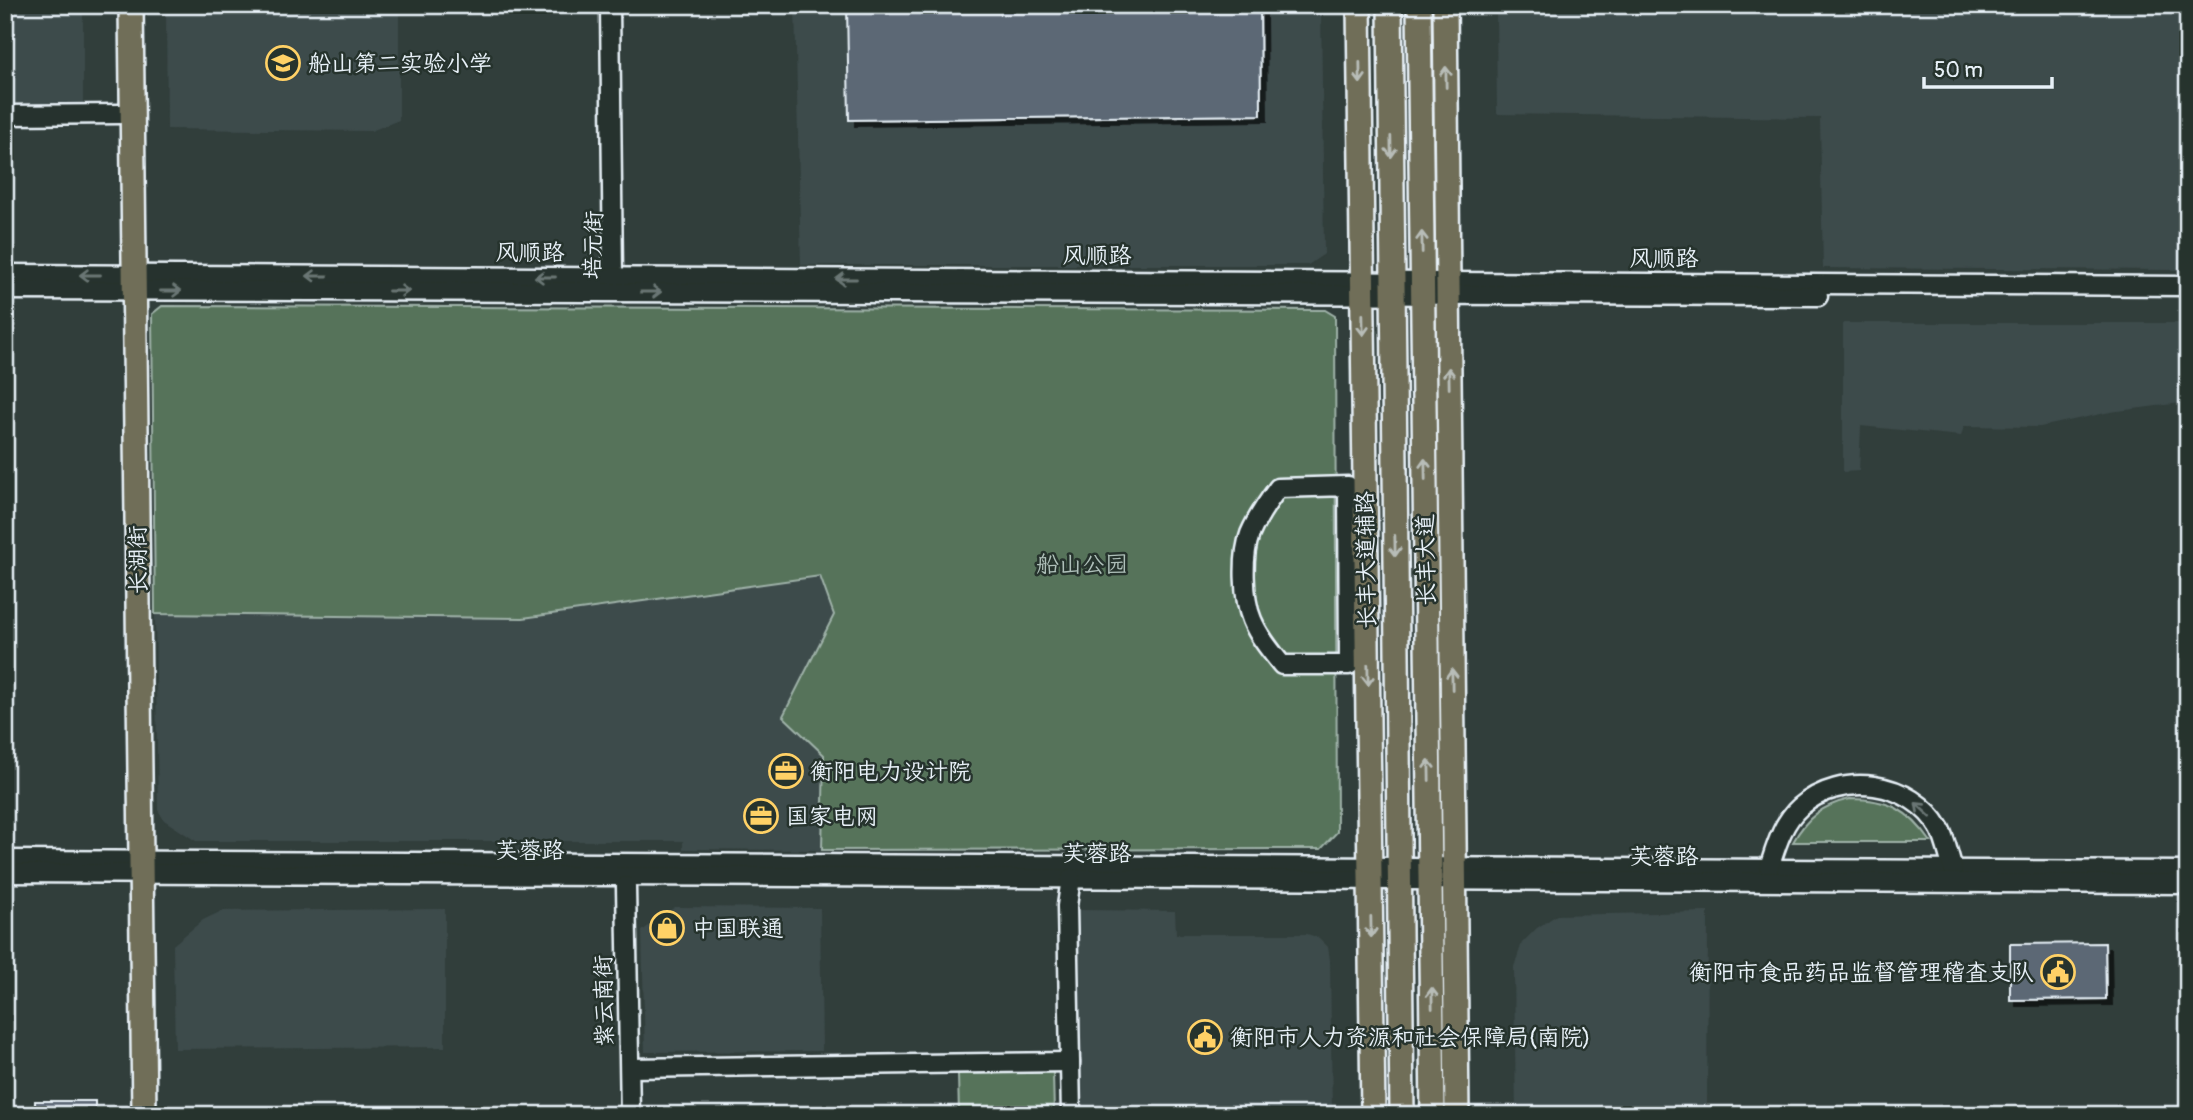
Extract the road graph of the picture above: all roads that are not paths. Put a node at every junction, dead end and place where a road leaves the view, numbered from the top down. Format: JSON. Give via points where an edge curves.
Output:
{"nodes":[{"id":1,"x":121,"y":5,"type":"edge"},
{"id":2,"x":131,"y":5,"type":"edge"},
{"id":3,"x":610,"y":5,"type":"edge"},
{"id":4,"x":617,"y":5,"type":"edge"},
{"id":5,"x":1359,"y":5,"type":"edge"},
{"id":6,"x":1390,"y":5,"type":"edge"},
{"id":7,"x":1419,"y":5,"type":"edge"},
{"id":8,"x":1445,"y":5,"type":"edge"},
{"id":9,"x":122,"y":114,"type":"junction"},
{"id":10,"x":5,"y":115,"type":"edge"},
{"id":11,"x":5,"y":274,"type":"edge"},
{"id":12,"x":617,"y":282,"type":"junction"},
{"id":13,"x":129,"y":283,"type":"junction"},
{"id":14,"x":2188,"y":286,"type":"edge"},
{"id":15,"x":1363,"y":288,"type":"junction"},
{"id":16,"x":1393,"y":288,"type":"junction"},
{"id":17,"x":1423,"y":288,"type":"junction"},
{"id":18,"x":1448,"y":288,"type":"junction"},
{"id":19,"x":5,"y":290,"type":"edge"},
{"id":20,"x":2188,"y":297,"type":"edge"},
{"id":21,"x":1349,"y":665,"type":"joint"},
{"id":22,"x":5,"y":860,"type":"edge"},
{"id":23,"x":136,"y":866,"type":"junction"},
{"id":24,"x":1769,"y":868,"type":"junction"},
{"id":25,"x":1953,"y":869,"type":"junction"},
{"id":26,"x":2188,"y":871,"type":"edge"},
{"id":27,"x":5,"y":873,"type":"edge"},
{"id":28,"x":1370,"y":873,"type":"junction"},
{"id":29,"x":1399,"y":873,"type":"junction"},
{"id":30,"x":1431,"y":873,"type":"junction"},
{"id":31,"x":1454,"y":873,"type":"junction"},
{"id":32,"x":1066,"y":878,"type":"junction"},
{"id":33,"x":2188,"y":884,"type":"edge"},
{"id":34,"x":625,"y":887,"type":"dead end"},
{"id":35,"x":1070,"y":1062,"type":"junction"},
{"id":36,"x":630,"y":1068,"type":"junction"},
{"id":37,"x":133,"y":1115,"type":"edge"},
{"id":38,"x":144,"y":1115,"type":"edge"},
{"id":39,"x":630,"y":1115,"type":"edge"},
{"id":40,"x":1071,"y":1115,"type":"edge"},
{"id":41,"x":1373,"y":1115,"type":"edge"},
{"id":42,"x":1402,"y":1115,"type":"edge"},
{"id":43,"x":1433,"y":1115,"type":"edge"},
{"id":44,"x":1457,"y":1115,"type":"edge"}],
"edges":[{"from":1,"to":9,"type":"main road","name":"长湖街"},
{"from":2,"to":13,"type":"main road","name":"长湖街"},
{"from":3,"to":12,"type":"street","name":"培元街"},
{"from":4,"to":12,"type":"street","name":"培元街"},
{"from":5,"to":15,"type":"main road","name":"长丰大道辅路","one_way":true},
{"from":6,"to":16,"type":"main road","name":"长丰大道","one_way":true},
{"from":17,"to":7,"type":"main road","name":"长丰大道","one_way":true},
{"from":18,"to":8,"type":"main road","one_way":true},
{"from":9,"to":10,"type":"street"},
{"from":9,"to":13,"type":"main road","name":"长湖街"},
{"from":13,"to":11,"type":"street","name":"风顺路","one_way":true},
{"from":12,"to":13,"type":"street","name":"风顺路"},
{"from":12,"to":15,"type":"street","name":"风顺路"},
{"from":13,"to":19,"type":"street","name":"风顺路"},
{"from":13,"to":23,"type":"main road","name":"长湖街"},
{"from":14,"to":18,"type":"street","name":"风顺路"},
{"from":15,"to":16,"type":"street","name":"风顺路"},
{"from":15,"to":28,"type":"main road","name":"长丰大道辅路","one_way":true},
{"from":16,"to":17,"type":"street","name":"风顺路"},
{"from":16,"to":29,"type":"main road","name":"长丰大道","one_way":true},
{"from":17,"to":18,"type":"street","name":"风顺路"},
{"from":30,"to":17,"type":"main road","name":"长丰大道","one_way":true},
{"from":18,"to":20,"type":"street","name":"风顺路"},
{"from":31,"to":18,"type":"main road","one_way":true},
{"from":21,"to":21,"type":"street","via":[[1282,665],[1251,619],[1246,596],[1249,537],[1278,488],[1348,486]]},
{"from":22,"to":23,"type":"street","name":"芙蓉路"},
{"from":23,"to":27,"type":"street","name":"芙蓉路"},
{"from":23,"to":28,"type":"street","name":"芙蓉路"},
{"from":23,"to":32,"type":"street","name":"芙蓉路"},
{"from":23,"to":37,"type":"main road","name":"长湖街"},
{"from":23,"to":38,"type":"main road","name":"长湖街"},
{"from":24,"to":25,"type":"street","name":"芙蓉路"},
{"from":25,"to":24,"type":"street","one_way":true,"via":[[1940,830],[1924,808],[1872,785],[1849,784],[1821,792],[1799,808],[1782,830]]},
{"from":24,"to":31,"type":"street","name":"芙蓉路"},
{"from":25,"to":26,"type":"street","name":"芙蓉路"},
{"from":28,"to":29,"type":"street","name":"芙蓉路"},
{"from":28,"to":32,"type":"street","name":"芙蓉路"},
{"from":28,"to":41,"type":"main road","name":"长丰大道辅路","one_way":true},
{"from":29,"to":30,"type":"street","name":"芙蓉路"},
{"from":29,"to":42,"type":"main road","name":"长丰大道"},
{"from":30,"to":31,"type":"street","name":"芙蓉路"},
{"from":43,"to":30,"type":"main road","name":"长丰大道","one_way":true},
{"from":31,"to":33,"type":"street","name":"芙蓉路"},
{"from":31,"to":44,"type":"main road"},
{"from":32,"to":35,"type":"street"},
{"from":34,"to":36,"type":"street","name":"紫云南街"},
{"from":35,"to":36,"type":"street"},
{"from":35,"to":40,"type":"street"},
{"from":36,"to":39,"type":"street","name":"紫云南街"}]}
